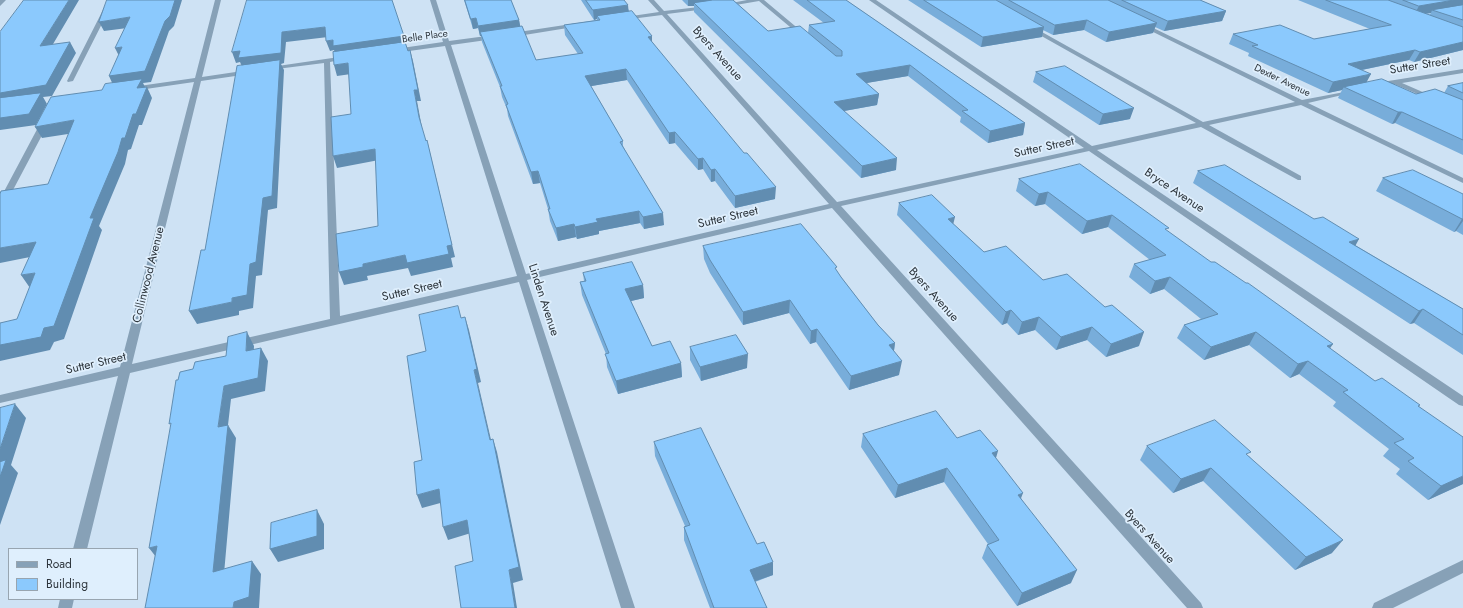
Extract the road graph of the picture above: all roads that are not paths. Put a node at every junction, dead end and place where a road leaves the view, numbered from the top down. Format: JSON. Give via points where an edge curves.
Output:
{"nodes":[{"id":1,"x":4,"y":0,"type":"edge"},
{"id":2,"x":111,"y":0,"type":"edge"},
{"id":3,"x":218,"y":0,"type":"edge"},
{"id":4,"x":433,"y":0,"type":"edge"},
{"id":5,"x":651,"y":0,"type":"edge"},
{"id":6,"x":758,"y":0,"type":"edge"},
{"id":7,"x":761,"y":0,"type":"edge"},
{"id":8,"x":872,"y":0,"type":"edge"},
{"id":9,"x":0,"y":4,"type":"edge"},
{"id":10,"x":718,"y":6,"type":"edge"},
{"id":11,"x":710,"y":7,"type":"edge"},
{"id":12,"x":663,"y":13,"type":"junction"},
{"id":13,"x":617,"y":20,"type":"edge"},
{"id":14,"x":1134,"y":20,"type":"edge"},
{"id":15,"x":1024,"y":23,"type":"edge"},
{"id":16,"x":586,"y":24,"type":"edge"},
{"id":17,"x":808,"y":39,"type":"edge"},
{"id":18,"x":447,"y":44,"type":"junction"},
{"id":19,"x":387,"y":52,"type":"edge"},
{"id":20,"x":357,"y":57,"type":"edge"},
{"id":21,"x":327,"y":61,"type":"junction"},
{"id":22,"x":266,"y":70,"type":"edge"},
{"id":23,"x":259,"y":71,"type":"edge"},
{"id":24,"x":1463,"y":71,"type":"edge"},
{"id":25,"x":198,"y":79,"type":"junction"},
{"id":26,"x":70,"y":81,"type":"dead end"},
{"id":27,"x":1394,"y":82,"type":"junction"},
{"id":28,"x":122,"y":90,"type":"edge"},
{"id":29,"x":1302,"y":102,"type":"junction"},
{"id":30,"x":1442,"y":102,"type":"edge"},
{"id":31,"x":50,"y":113,"type":"edge"},
{"id":32,"x":1204,"y":125,"type":"junction"},
{"id":33,"x":1092,"y":150,"type":"junction"},
{"id":34,"x":1298,"y":178,"type":"dead end"},
{"id":35,"x":1463,"y":181,"type":"edge"},
{"id":36,"x":835,"y":205,"type":"junction"},
{"id":37,"x":0,"y":207,"type":"edge"},
{"id":38,"x":522,"y":278,"type":"junction"},
{"id":39,"x":334,"y":321,"type":"junction"},
{"id":40,"x":125,"y":370,"type":"junction"},
{"id":41,"x":0,"y":399,"type":"edge"},
{"id":42,"x":1463,"y":402,"type":"edge"},
{"id":43,"x":80,"y":548,"type":"edge"},
{"id":44,"x":1463,"y":566,"type":"edge"},
{"id":45,"x":628,"y":608,"type":"edge"},
{"id":46,"x":1196,"y":608,"type":"edge"},
{"id":47,"x":1379,"y":608,"type":"edge"}],
"edges":[{"from":1,"to":9,"type":"street"},
{"from":2,"to":26,"type":"street"},
{"from":3,"to":25,"type":"street","name":"Collinwood Avenue"},
{"from":4,"to":18,"type":"street","name":"Linden Avenue"},
{"from":5,"to":12,"type":"street","name":"Byers Avenue"},
{"from":6,"to":10,"type":"street"},
{"from":7,"to":17,"type":"street"},
{"from":8,"to":33,"type":"street","name":"Bryce Avenue"},
{"from":11,"to":12,"type":"street"},
{"from":12,"to":13,"type":"street"},
{"from":12,"to":36,"type":"street","name":"Byers Avenue"},
{"from":14,"to":29,"type":"street","name":"Dexter Avenue"},
{"from":15,"to":32,"type":"street"},
{"from":16,"to":18,"type":"street","name":"Belle Place"},
{"from":18,"to":19,"type":"street","name":"Belle Place"},
{"from":18,"to":38,"type":"street","name":"Linden Avenue"},
{"from":20,"to":21,"type":"street"},
{"from":21,"to":22,"type":"street"},
{"from":21,"to":39,"type":"street"},
{"from":23,"to":25,"type":"street"},
{"from":24,"to":27,"type":"street","name":"Sutter Street"},
{"from":25,"to":28,"type":"street"},
{"from":25,"to":40,"type":"street","name":"Collinwood Avenue"},
{"from":27,"to":29,"type":"street","name":"Sutter Street"},
{"from":27,"to":30,"type":"street"},
{"from":29,"to":32,"type":"street","name":"Sutter Street"},
{"from":29,"to":35,"type":"street","name":"Dexter Avenue"},
{"from":31,"to":37,"type":"street"},
{"from":32,"to":33,"type":"street","name":"Sutter Street"},
{"from":32,"to":34,"type":"street"},
{"from":33,"to":36,"type":"street","name":"Sutter Street"},
{"from":33,"to":42,"type":"street","name":"Bryce Avenue"},
{"from":36,"to":38,"type":"street","name":"Sutter Street"},
{"from":36,"to":46,"type":"street","name":"Byers Avenue"},
{"from":38,"to":39,"type":"street","name":"Sutter Street"},
{"from":38,"to":45,"type":"street","name":"Linden Avenue"},
{"from":39,"to":40,"type":"street","name":"Sutter Street"},
{"from":40,"to":41,"type":"street","name":"Sutter Street"},
{"from":40,"to":43,"type":"street","name":"Collinwood Avenue"},
{"from":44,"to":47,"type":"street"}]}
